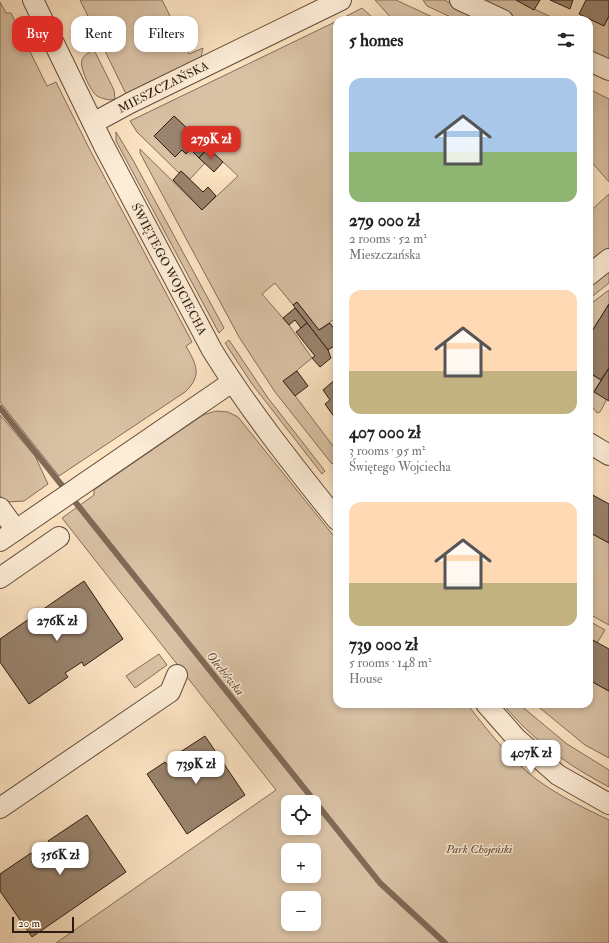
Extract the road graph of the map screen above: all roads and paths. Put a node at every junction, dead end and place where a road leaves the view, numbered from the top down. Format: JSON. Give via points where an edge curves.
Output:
{"nodes":[{"id":1,"x":33,"y":0,"type":"edge"},
{"id":2,"x":341,"y":0,"type":"edge"},
{"id":3,"x":460,"y":0,"type":"edge"},
{"id":4,"x":494,"y":16,"type":"edge"},
{"id":5,"x":593,"y":63,"type":"edge"},
{"id":6,"x":609,"y":70,"type":"edge"},
{"id":7,"x":93,"y":123,"type":"junction"},
{"id":8,"x":609,"y":259,"type":"edge"},
{"id":9,"x":593,"y":271,"type":"edge"},
{"id":10,"x":232,"y":382,"type":"junction"},
{"id":11,"x":593,"y":445,"type":"edge"},
{"id":12,"x":609,"y":455,"type":"edge"},
{"id":13,"x":0,"y":508,"type":"edge"},
{"id":14,"x":333,"y":515,"type":"edge"},
{"id":15,"x":8,"y":535,"type":"edge"},
{"id":16,"x":59,"y":537,"type":"dead end"},
{"id":17,"x":0,"y":578,"type":"edge"},
{"id":18,"x":177,"y":675,"type":"dead end"},
{"id":19,"x":490,"y":708,"type":"edge"},
{"id":20,"x":609,"y":804,"type":"edge"},
{"id":21,"x":0,"y":808,"type":"edge"}],
"edges":[{"from":1,"to":7,"type":"street","name":"ŚWIĘTEGO WOJCIECHA"},
{"from":2,"to":7,"type":"street","name":"MIESZCZAŃSKA"},
{"from":3,"to":4,"type":"street"},
{"from":5,"to":6,"type":"street"},
{"from":7,"to":10,"type":"street","name":"ŚWIĘTEGO WOJCIECHA","via":[[204,335]]},
{"from":8,"to":9,"type":"street"},
{"from":10,"to":14,"type":"street","name":"ŚWIĘTEGO WOJCIECHA"},
{"from":10,"to":15,"type":"street"},
{"from":11,"to":12,"type":"street"},
{"from":13,"to":15,"type":"street"},
{"from":16,"to":17,"type":"street"},
{"from":18,"to":21,"type":"street","via":[[170,692]]},
{"from":19,"to":20,"type":"street","via":[[516,738],[545,764],[570,782]]}]}
